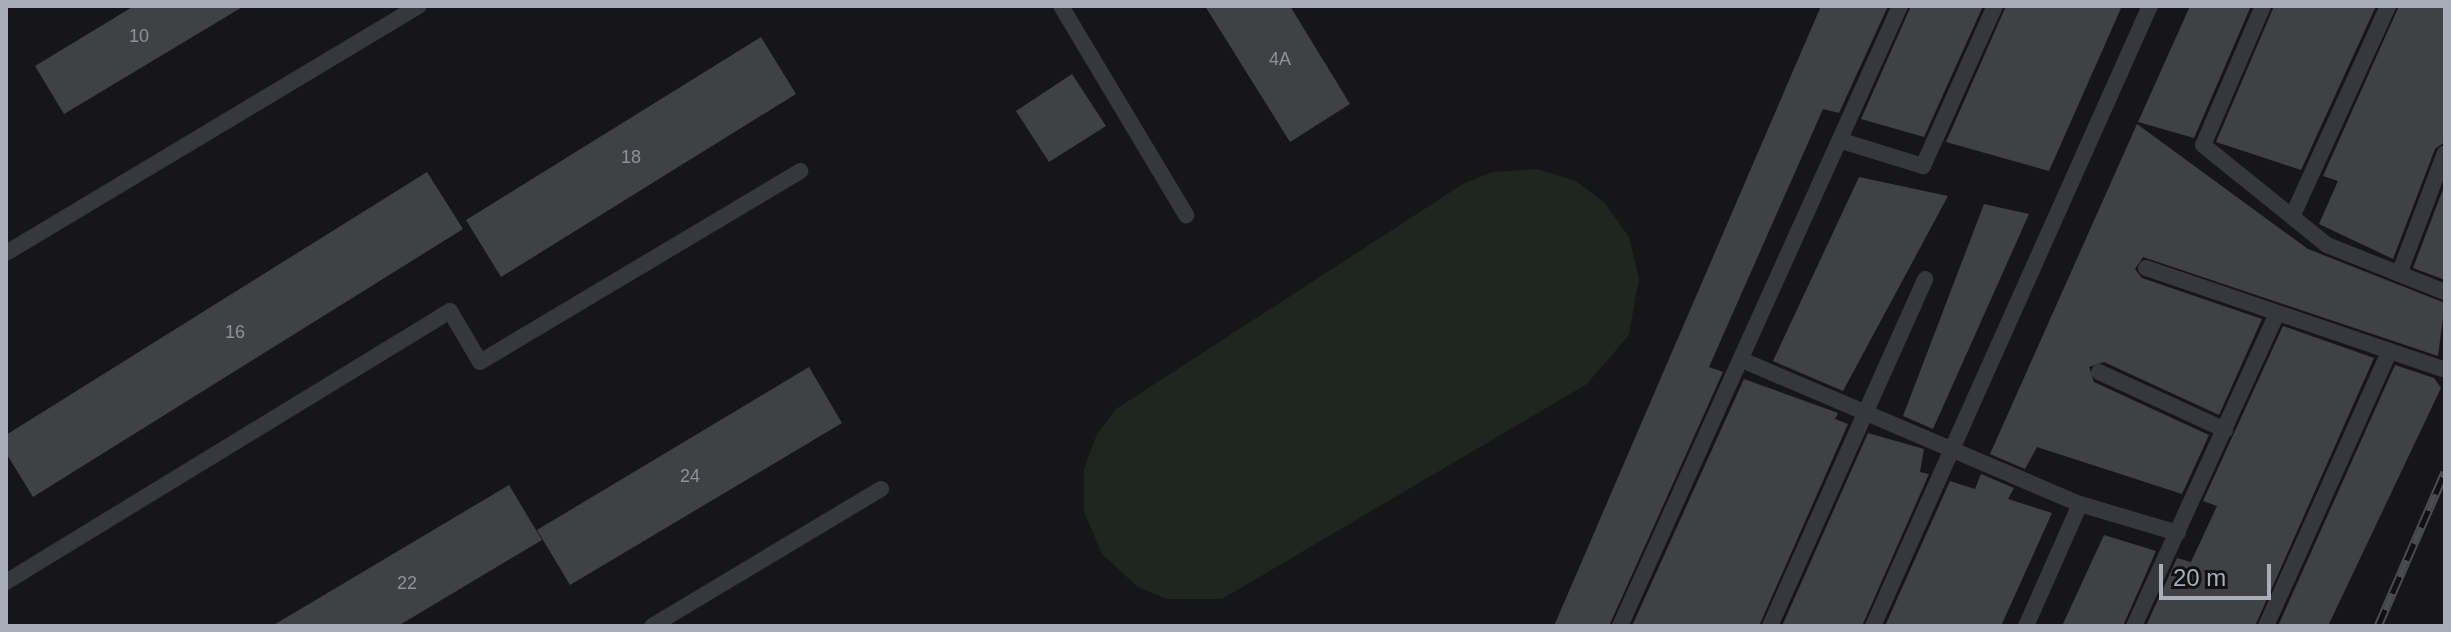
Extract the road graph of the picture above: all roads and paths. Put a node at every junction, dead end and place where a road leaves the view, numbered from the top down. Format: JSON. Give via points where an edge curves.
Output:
{"nodes":[{"id":1,"x":419,"y":6,"type":"edge"},
{"id":2,"x":1061,"y":6,"type":"edge"},
{"id":3,"x":1900,"y":6,"type":"edge"},
{"id":4,"x":1995,"y":6,"type":"edge"},
{"id":5,"x":2150,"y":6,"type":"edge"},
{"id":6,"x":2263,"y":6,"type":"edge"},
{"id":7,"x":2388,"y":6,"type":"edge"},
{"id":8,"x":1842,"y":141,"type":"junction"},
{"id":9,"x":2445,"y":153,"type":"edge"},
{"id":10,"x":800,"y":171,"type":"dead end"},
{"id":11,"x":1186,"y":215,"type":"dead end"},
{"id":12,"x":2292,"y":217,"type":"junction"},
{"id":13,"x":6,"y":253,"type":"edge"},
{"id":14,"x":2146,"y":268,"type":"dead end"},
{"id":15,"x":2399,"y":274,"type":"junction"},
{"id":16,"x":1925,"y":279,"type":"dead end"},
{"id":17,"x":2445,"y":292,"type":"edge"},
{"id":18,"x":2276,"y":316,"type":"junction"},
{"id":19,"x":2389,"y":352,"type":"junction"},
{"id":20,"x":1742,"y":360,"type":"junction"},
{"id":21,"x":2442,"y":369,"type":"dead end"},
{"id":22,"x":2099,"y":372,"type":"dead end"},
{"id":23,"x":1869,"y":413,"type":"junction"},
{"id":24,"x":2225,"y":430,"type":"junction"},
{"id":25,"x":1953,"y":449,"type":"junction"},
{"id":26,"x":881,"y":489,"type":"dead end"},
{"id":27,"x":2080,"y":504,"type":"junction"},
{"id":28,"x":2178,"y":533,"type":"junction"},
{"id":29,"x":6,"y":582,"type":"edge"},
{"id":30,"x":652,"y":626,"type":"edge"},
{"id":31,"x":1620,"y":626,"type":"edge"},
{"id":32,"x":1770,"y":626,"type":"edge"},
{"id":33,"x":1873,"y":626,"type":"edge"},
{"id":34,"x":2026,"y":626,"type":"edge"},
{"id":35,"x":2134,"y":626,"type":"edge"},
{"id":36,"x":2266,"y":626,"type":"edge"}],
"edges":[{"from":1,"to":13,"type":"lane"},
{"from":2,"to":11,"type":"lane"},
{"from":3,"to":8,"type":"lane"},
{"from":4,"to":8,"type":"lane","via":[[1923,166]]},
{"from":5,"to":25,"type":"lane"},
{"from":6,"to":12,"type":"lane","via":[[2203,145]]},
{"from":7,"to":12,"type":"lane"},
{"from":8,"to":20,"type":"lane"},
{"from":9,"to":15,"type":"lane"},
{"from":10,"to":29,"type":"lane","via":[[480,362],[450,311]]},
{"from":12,"to":15,"type":"lane","via":[[2327,245]]},
{"from":14,"to":18,"type":"lane"},
{"from":15,"to":17,"type":"lane"},
{"from":16,"to":23,"type":"lane"},
{"from":18,"to":19,"type":"lane"},
{"from":18,"to":24,"type":"lane"},
{"from":19,"to":21,"type":"lane"},
{"from":19,"to":36,"type":"lane"},
{"from":20,"to":23,"type":"lane"},
{"from":20,"to":31,"type":"lane"},
{"from":22,"to":24,"type":"lane"},
{"from":23,"to":25,"type":"lane"},
{"from":23,"to":32,"type":"lane"},
{"from":24,"to":28,"type":"lane"},
{"from":25,"to":27,"type":"lane"},
{"from":25,"to":33,"type":"lane"},
{"from":26,"to":30,"type":"lane"},
{"from":27,"to":28,"type":"lane"},
{"from":27,"to":34,"type":"lane"},
{"from":28,"to":35,"type":"lane"}]}
